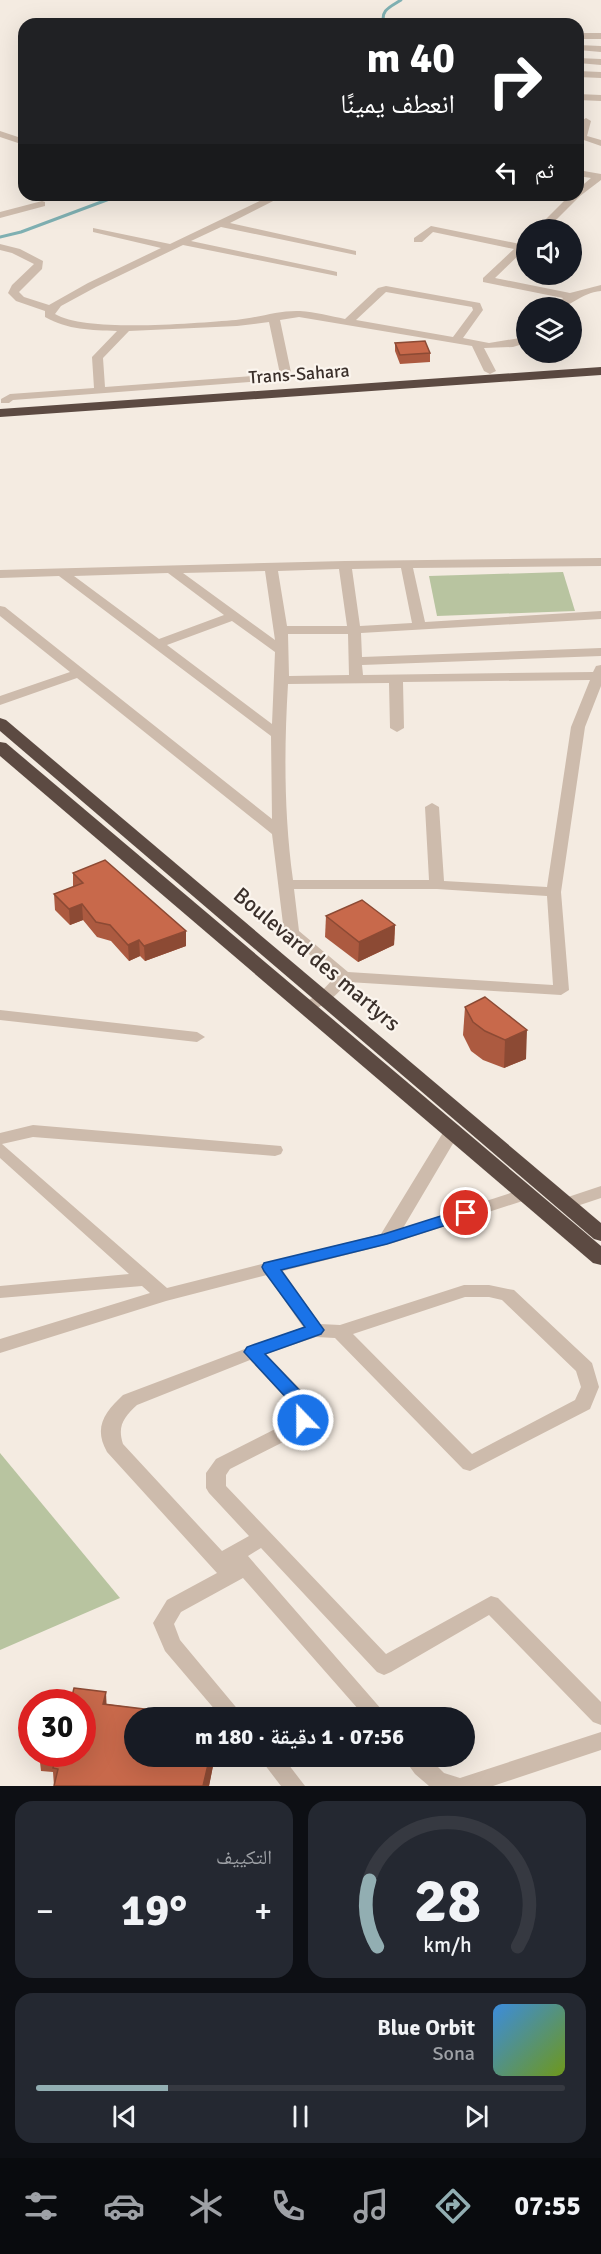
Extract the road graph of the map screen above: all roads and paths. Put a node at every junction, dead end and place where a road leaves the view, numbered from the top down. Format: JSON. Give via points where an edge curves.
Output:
{"nodes":[{"id":1,"x":584,"y":36,"type":"edge"},
{"id":2,"x":601,"y":36,"type":"edge"},
{"id":3,"x":584,"y":48,"type":"edge"},
{"id":4,"x":601,"y":49,"type":"edge"},
{"id":5,"x":584,"y":61,"type":"edge"},
{"id":6,"x":601,"y":62,"type":"edge"},
{"id":7,"x":584,"y":74,"type":"edge"},
{"id":8,"x":601,"y":75,"type":"edge"},
{"id":9,"x":584,"y":97,"type":"edge"},
{"id":10,"x":601,"y":98,"type":"edge"},
{"id":11,"x":0,"y":134,"type":"edge"},
{"id":12,"x":584,"y":138,"type":"edge"},
{"id":13,"x":18,"y":140,"type":"edge"},
{"id":14,"x":601,"y":142,"type":"edge"},
{"id":15,"x":584,"y":173,"type":"edge"},
{"id":16,"x":600,"y":176,"type":"edge"},
{"id":17,"x":584,"y":189,"type":"edge"},
{"id":18,"x":264,"y":201,"type":"edge"},
{"id":19,"x":570,"y":201,"type":"edge"},
{"id":20,"x":42,"y":204,"type":"dead end"},
{"id":21,"x":0,"y":215,"type":"edge"},
{"id":22,"x":551,"y":219,"type":"edge"},
{"id":23,"x":221,"y":224,"type":"junction"},
{"id":24,"x":97,"y":231,"type":"dead end"},
{"id":25,"x":418,"y":240,"type":"dead end"},
{"id":26,"x":181,"y":242,"type":"junction"},
{"id":27,"x":516,"y":244,"type":"edge"},
{"id":28,"x":0,"y":247,"type":"edge"},
{"id":29,"x":170,"y":247,"type":"junction"},
{"id":30,"x":352,"y":253,"type":"dead end"},
{"id":31,"x":516,"y":253,"type":"edge"},
{"id":32,"x":333,"y":274,"type":"dead end"},
{"id":33,"x":601,"y":288,"type":"edge"},
{"id":34,"x":569,"y":296,"type":"joint"},
{"id":35,"x":51,"y":309,"type":"junction"},
{"id":36,"x":274,"y":319,"type":"junction"},
{"id":37,"x":348,"y":322,"type":"junction"},
{"id":38,"x":126,"y":328,"type":"junction"},
{"id":39,"x":456,"y":340,"type":"junction"},
{"id":40,"x":516,"y":342,"type":"edge"},
{"id":41,"x":476,"y":344,"type":"junction"},
{"id":42,"x":601,"y":364,"type":"edge"},
{"id":43,"x":490,"y":371,"type":"junction"},
{"id":44,"x":601,"y":371,"type":"edge"},
{"id":45,"x":100,"y":391,"type":"junction"},
{"id":46,"x":2,"y":405,"type":"edge"},
{"id":47,"x":601,"y":562,"type":"edge"},
{"id":48,"x":406,"y":564,"type":"junction"},
{"id":49,"x":345,"y":565,"type":"junction"},
{"id":50,"x":271,"y":567,"type":"junction"},
{"id":51,"x":171,"y":570,"type":"junction"},
{"id":52,"x":61,"y":572,"type":"junction"},
{"id":53,"x":0,"y":574,"type":"edge"},
{"id":54,"x":0,"y":610,"type":"edge"},
{"id":55,"x":601,"y":615,"type":"edge"},
{"id":56,"x":234,"y":616,"type":"junction"},
{"id":57,"x":419,"y":626,"type":"junction"},
{"id":58,"x":281,"y":630,"type":"junction"},
{"id":59,"x":354,"y":630,"type":"junction"},
{"id":60,"x":157,"y":644,"type":"junction"},
{"id":61,"x":280,"y":650,"type":"junction"},
{"id":62,"x":601,"y":652,"type":"edge"},
{"id":63,"x":355,"y":661,"type":"junction"},
{"id":64,"x":600,"y":672,"type":"edge"},
{"id":65,"x":79,"y":673,"type":"junction"},
{"id":66,"x":396,"y":677,"type":"junction"},
{"id":67,"x":356,"y":678,"type":"junction"},
{"id":68,"x":282,"y":680,"type":"junction"},
{"id":69,"x":0,"y":701,"type":"edge"},
{"id":70,"x":0,"y":723,"type":"edge"},
{"id":71,"x":397,"y":728,"type":"dead end"},
{"id":72,"x":278,"y":735,"type":"junction"},
{"id":73,"x":0,"y":747,"type":"edge"},
{"id":74,"x":432,"y":807,"type":"dead end"},
{"id":75,"x":279,"y":832,"type":"junction"},
{"id":76,"x":285,"y":884,"type":"junction"},
{"id":77,"x":437,"y":885,"type":"junction"},
{"id":78,"x":555,"y":892,"type":"junction"},
{"id":79,"x":344,"y":977,"type":"junction"},
{"id":80,"x":325,"y":997,"type":"junction"},
{"id":81,"x":307,"y":1006,"type":"junction"},
{"id":82,"x":0,"y":1015,"type":"edge"},
{"id":83,"x":197,"y":1036,"type":"dead end"},
{"id":84,"x":453,"y":1130,"type":"junction"},
{"id":85,"x":0,"y":1139,"type":"edge"},
{"id":86,"x":0,"y":1149,"type":"edge"},
{"id":87,"x":275,"y":1150,"type":"dead end"},
{"id":88,"x":601,"y":1192,"type":"edge"},
{"id":89,"x":526,"y":1194,"type":"junction"},
{"id":90,"x":565,"y":1204,"type":"junction"},
{"id":91,"x":601,"y":1234,"type":"edge"},
{"id":92,"x":387,"y":1239,"type":"junction"},
{"id":93,"x":601,"y":1258,"type":"edge"},
{"id":94,"x":270,"y":1267,"type":"junction"},
{"id":95,"x":146,"y":1279,"type":"junction"},
{"id":96,"x":0,"y":1292,"type":"edge"},
{"id":97,"x":164,"y":1295,"type":"junction"},
{"id":98,"x":315,"y":1330,"type":"junction"},
{"id":99,"x":340,"y":1332,"type":"junction"},
{"id":100,"x":0,"y":1346,"type":"edge"},
{"id":101,"x":253,"y":1352,"type":"junction"},
{"id":102,"x":264,"y":1537,"type":"junction"},
{"id":103,"x":232,"y":1564,"type":"junction"},
{"id":104,"x":226,"y":1707,"type":"edge"},
{"id":105,"x":368,"y":1707,"type":"edge"},
{"id":106,"x":601,"y":1716,"type":"edge"},
{"id":107,"x":601,"y":1741,"type":"edge"},
{"id":108,"x":278,"y":1767,"type":"edge"},
{"id":109,"x":422,"y":1767,"type":"edge"},
{"id":110,"x":294,"y":1786,"type":"edge"},
{"id":111,"x":456,"y":1786,"type":"edge"},
{"id":112,"x":465,"y":1786,"type":"edge"}],
"edges":[{"from":1,"to":2,"type":"street"},
{"from":3,"to":4,"type":"street"},
{"from":5,"to":6,"type":"street"},
{"from":7,"to":8,"type":"street"},
{"from":9,"to":10,"type":"street"},
{"from":11,"to":13,"type":"street"},
{"from":12,"to":14,"type":"street"},
{"from":15,"to":16,"type":"street"},
{"from":16,"to":17,"type":"street"},
{"from":18,"to":23,"type":"street"},
{"from":19,"to":22,"type":"street"},
{"from":20,"to":21,"type":"street"},
{"from":23,"to":26,"type":"street"},
{"from":23,"to":30,"type":"street"},
{"from":24,"to":29,"type":"street"},
{"from":25,"to":27,"type":"street","via":[[431,229]]},
{"from":26,"to":29,"type":"street"},
{"from":26,"to":32,"type":"street"},
{"from":28,"to":35,"type":"street","via":[[39,263],[13,292],[20,299]]},
{"from":29,"to":35,"type":"street"},
{"from":31,"to":34,"type":"street","via":[[487,280]]},
{"from":33,"to":34,"type":"street"},
{"from":35,"to":38,"type":"street","via":[[49,315],[62,322],[83,327]]},
{"from":36,"to":37,"type":"street","via":[[299,314]]},
{"from":36,"to":38,"type":"street"},
{"from":36,"to":45,"type":"street","via":[[286,378]]},
{"from":37,"to":39,"type":"street"},
{"from":37,"to":39,"type":"street","via":[[382,290],[395,289],[478,308]]},
{"from":38,"to":45,"type":"street","via":[[97,357]]},
{"from":39,"to":41,"type":"street"},
{"from":40,"to":41,"type":"street"},
{"from":41,"to":43,"type":"street"},
{"from":42,"to":43,"type":"highway"},
{"from":43,"to":46,"type":"highway"},
{"from":44,"to":46,"type":"highway","name":"Trans-Sahara"},
{"from":45,"to":46,"type":"street","via":[[10,397]]},
{"from":47,"to":48,"type":"street"},
{"from":48,"to":49,"type":"street"},
{"from":48,"to":57,"type":"street"},
{"from":49,"to":50,"type":"street"},
{"from":49,"to":59,"type":"street"},
{"from":50,"to":51,"type":"street"},
{"from":50,"to":58,"type":"street"},
{"from":51,"to":52,"type":"street"},
{"from":51,"to":56,"type":"street"},
{"from":52,"to":53,"type":"street"},
{"from":52,"to":60,"type":"street"},
{"from":54,"to":65,"type":"street"},
{"from":55,"to":57,"type":"street"},
{"from":56,"to":60,"type":"street"},
{"from":56,"to":61,"type":"street"},
{"from":57,"to":59,"type":"street"},
{"from":58,"to":59,"type":"street"},
{"from":58,"to":61,"type":"street"},
{"from":59,"to":63,"type":"street"},
{"from":60,"to":72,"type":"street"},
{"from":61,"to":68,"type":"street"},
{"from":62,"to":63,"type":"street"},
{"from":63,"to":67,"type":"street"},
{"from":64,"to":66,"type":"street"},
{"from":64,"to":78,"type":"street","via":[[578,726]]},
{"from":65,"to":69,"type":"street"},
{"from":65,"to":75,"type":"street"},
{"from":66,"to":67,"type":"street"},
{"from":66,"to":71,"type":"street"},
{"from":67,"to":68,"type":"street"},
{"from":68,"to":72,"type":"street"},
{"from":70,"to":80,"type":"highway","name":"Boulevard des martyrs"},
{"from":72,"to":75,"type":"street"},
{"from":73,"to":81,"type":"highway","name":"Boulevard des martyrs"},
{"from":74,"to":77,"type":"street"},
{"from":75,"to":76,"type":"street"},
{"from":76,"to":77,"type":"street"},
{"from":76,"to":79,"type":"street","via":[[292,932]]},
{"from":77,"to":78,"type":"street"},
{"from":78,"to":79,"type":"street","via":[[561,990]]},
{"from":79,"to":80,"type":"street"},
{"from":80,"to":81,"type":"street"},
{"from":80,"to":90,"type":"highway","name":"Boulevard des martyrs"},
{"from":81,"to":84,"type":"highway","name":"Boulevard des martyrs"},
{"from":82,"to":83,"type":"street"},
{"from":84,"to":89,"type":"highway","name":"Boulevard des martyrs"},
{"from":84,"to":92,"type":"street"},
{"from":85,"to":87,"type":"street","via":[[33,1131]]},
{"from":86,"to":95,"type":"street"},
{"from":88,"to":90,"type":"street"},
{"from":89,"to":92,"type":"street"},
{"from":89,"to":93,"type":"highway","name":"Boulevard des martyrs"},
{"from":90,"to":91,"type":"highway","name":"Boulevard des martyrs"},
{"from":92,"to":94,"type":"street"},
{"from":94,"to":97,"type":"street"},
{"from":94,"to":98,"type":"street"},
{"from":95,"to":96,"type":"street"},
{"from":95,"to":97,"type":"street"},
{"from":97,"to":100,"type":"street"},
{"from":98,"to":99,"type":"street"},
{"from":98,"to":101,"type":"street"},
{"from":99,"to":99,"type":"street","via":[[470,1464],[583,1404],[590,1387],[585,1368],[508,1295],[464,1291]]},
{"from":101,"to":102,"type":"street","via":[[304,1410],[303,1420],[296,1427],[224,1464],[216,1473],[216,1488]]},
{"from":101,"to":103,"type":"street","via":[[130,1400],[114,1415],[110,1434],[114,1447]]},
{"from":102,"to":103,"type":"street"},
{"from":102,"to":106,"type":"street","via":[[384,1666],[490,1604]]},
{"from":103,"to":104,"type":"street","via":[[174,1606],[163,1623],[172,1645]]},
{"from":103,"to":105,"type":"street"},
{"from":107,"to":112,"type":"street"},
{"from":108,"to":110,"type":"street"},
{"from":109,"to":111,"type":"street","via":[[442,1784]]}]}
